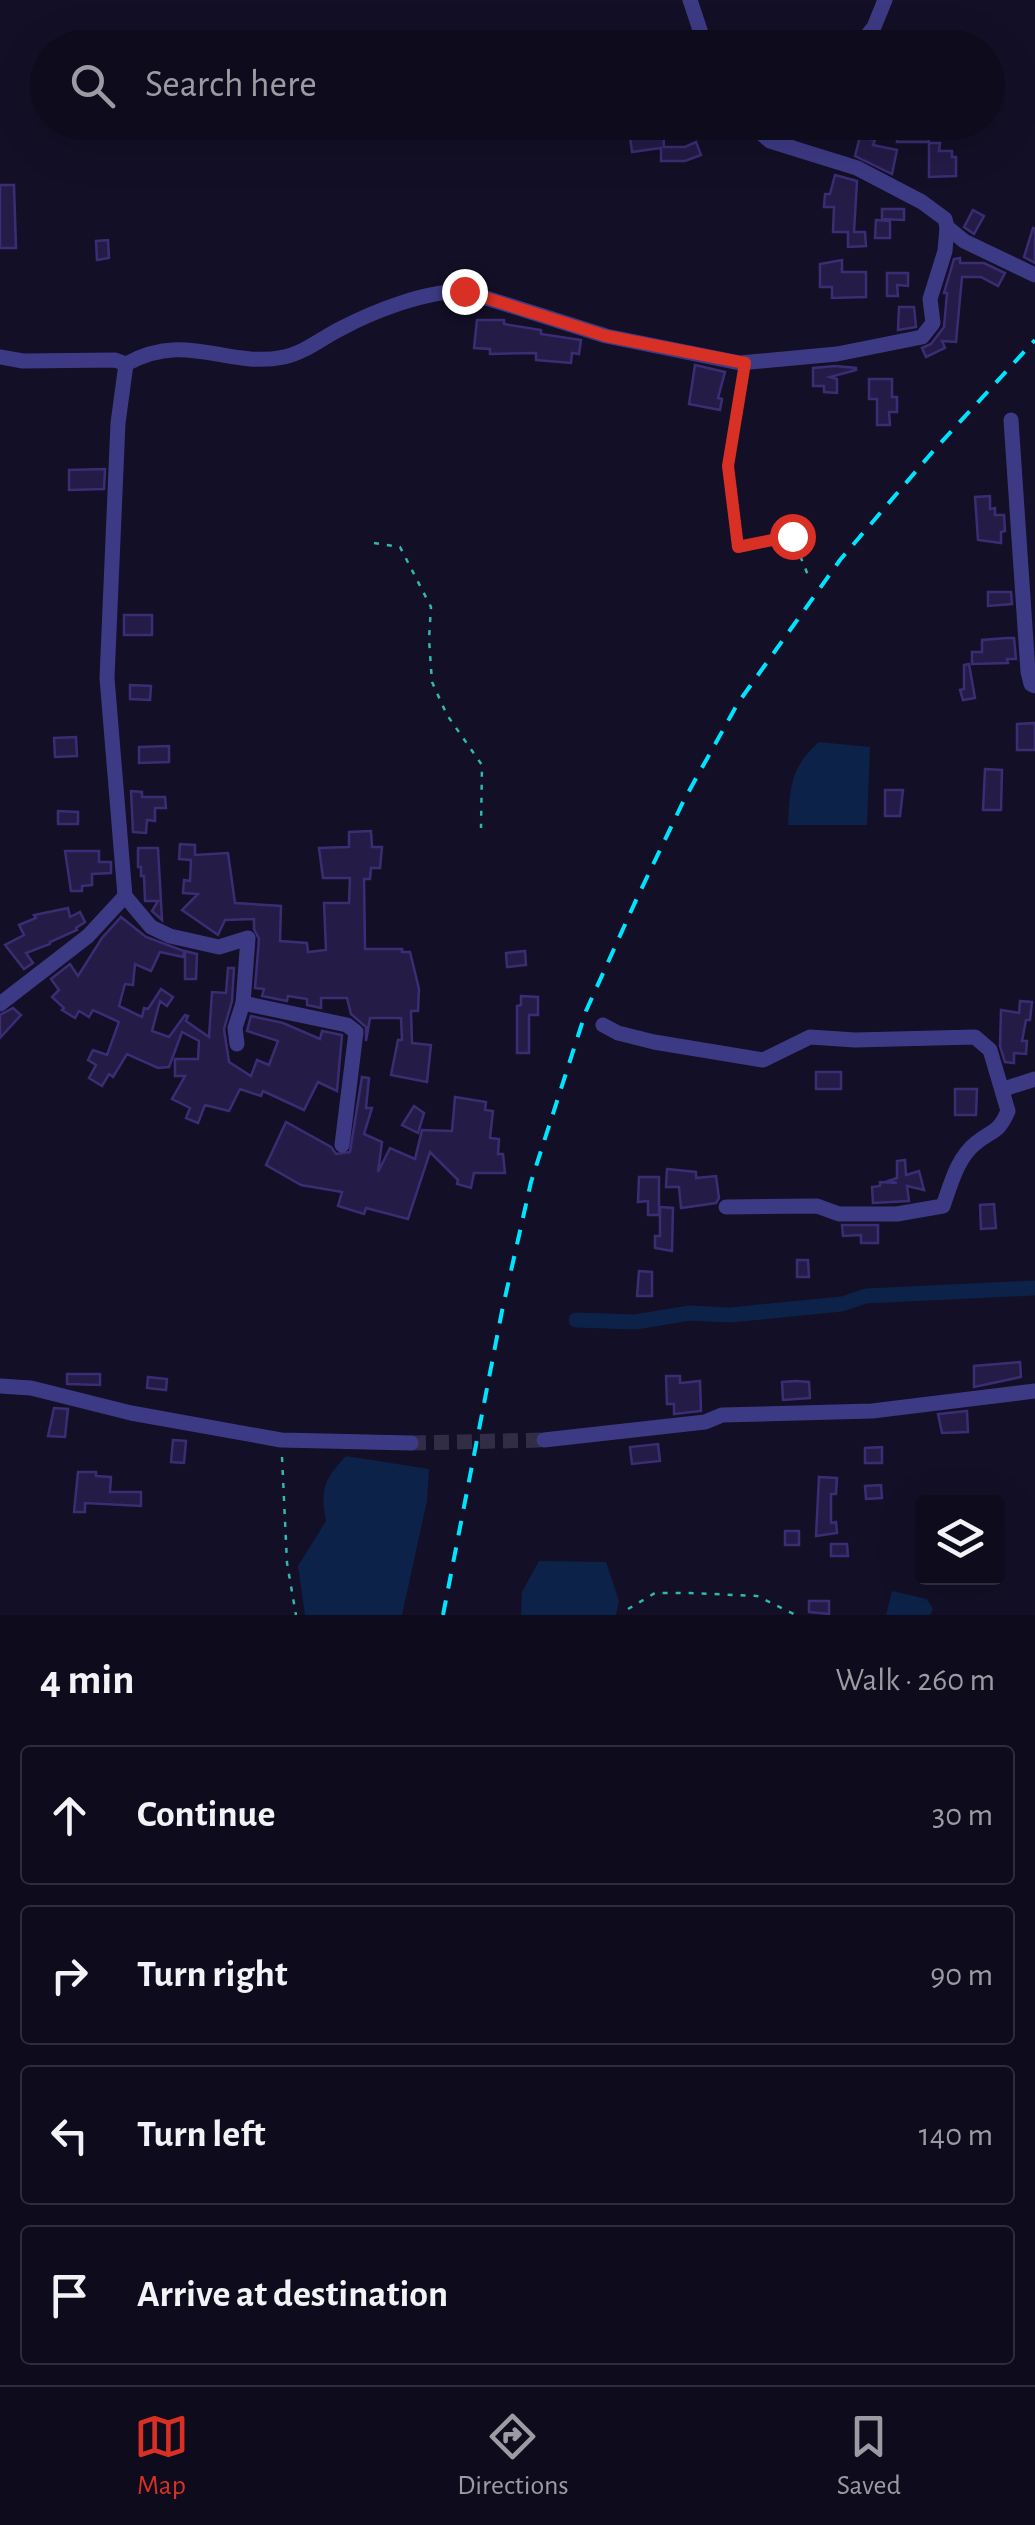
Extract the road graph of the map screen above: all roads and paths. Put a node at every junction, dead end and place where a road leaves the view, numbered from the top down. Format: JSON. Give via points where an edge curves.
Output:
{"nodes":[{"id":1,"x":690,"y":0,"type":"edge"},
{"id":2,"x":885,"y":0,"type":"edge"},
{"id":3,"x":700,"y":30,"type":"edge"},
{"id":4,"x":872,"y":30,"type":"edge"},
{"id":5,"x":769,"y":140,"type":"edge"},
{"id":6,"x":785,"y":140,"type":"edge"},
{"id":7,"x":782,"y":144,"type":"junction"},
{"id":8,"x":947,"y":227,"type":"junction"},
{"id":9,"x":1035,"y":275,"type":"edge"},
{"id":10,"x":0,"y":357,"type":"edge"},
{"id":11,"x":745,"y":363,"type":"junction"},
{"id":12,"x":126,"y":364,"type":"junction"},
{"id":13,"x":1011,"y":420,"type":"dead end"},
{"id":14,"x":374,"y":544,"type":"dead end"},
{"id":15,"x":810,"y":580,"type":"dead end"},
{"id":16,"x":1035,"y":686,"type":"edge"},
{"id":17,"x":481,"y":828,"type":"dead end"},
{"id":18,"x":125,"y":896,"type":"junction"},
{"id":19,"x":243,"y":1003,"type":"junction"},
{"id":20,"x":0,"y":1004,"type":"edge"},
{"id":21,"x":603,"y":1024,"type":"dead end"},
{"id":22,"x":236,"y":1044,"type":"dead end"},
{"id":23,"x":1035,"y":1079,"type":"edge"},
{"id":24,"x":1004,"y":1088,"type":"junction"},
{"id":25,"x":342,"y":1145,"type":"dead end"},
{"id":26,"x":726,"y":1208,"type":"dead end"},
{"id":27,"x":0,"y":1386,"type":"edge"},
{"id":28,"x":1035,"y":1391,"type":"edge"},
{"id":29,"x":282,"y":1440,"type":"junction"},
{"id":30,"x":544,"y":1440,"type":"tunnel mouth"},
{"id":31,"x":411,"y":1443,"type":"tunnel mouth"},
{"id":32,"x":628,"y":1608,"type":"dead end"},
{"id":33,"x":296,"y":1615,"type":"edge"},
{"id":34,"x":796,"y":1615,"type":"edge"}],
"edges":[{"from":1,"to":3,"type":"street"},
{"from":2,"to":4,"type":"street"},
{"from":5,"to":7,"type":"street"},
{"from":6,"to":7,"type":"street"},
{"from":7,"to":8,"type":"street","via":[[857,168],[922,202]]},
{"from":8,"to":9,"type":"street"},
{"from":8,"to":11,"type":"street","via":[[932,288],[933,323],[922,336],[838,354]]},
{"from":10,"to":12,"type":"street"},
{"from":11,"to":12,"type":"street","via":[[606,336],[464,291],[444,291],[357,321],[282,358],[171,349]]},
{"from":11,"to":15,"type":"path","via":[[728,466],[738,547],[792,536]]},
{"from":12,"to":18,"type":"street","via":[[107,678]]},
{"from":13,"to":16,"type":"street","via":[[1028,672]]},
{"from":14,"to":17,"type":"path","via":[[400,547],[431,607],[432,682],[482,765]]},
{"from":18,"to":19,"type":"street","via":[[152,928],[170,936],[219,947],[248,938]]},
{"from":18,"to":20,"type":"street","via":[[88,936]]},
{"from":19,"to":22,"type":"street"},
{"from":19,"to":25,"type":"street","via":[[356,1032]]},
{"from":21,"to":24,"type":"street","via":[[654,1042],[763,1060],[810,1038],[975,1038],[990,1050]]},
{"from":23,"to":24,"type":"street"},
{"from":24,"to":26,"type":"street","via":[[1008,1111],[1000,1129],[960,1162],[943,1206],[898,1214],[839,1214],[816,1206]]},
{"from":27,"to":29,"type":"street"},
{"from":28,"to":30,"type":"street","via":[[872,1410],[722,1415]]},
{"from":29,"to":31,"type":"street"},
{"from":29,"to":33,"type":"path"},
{"from":32,"to":34,"type":"path","via":[[655,1592],[690,1592],[757,1596]]}]}
